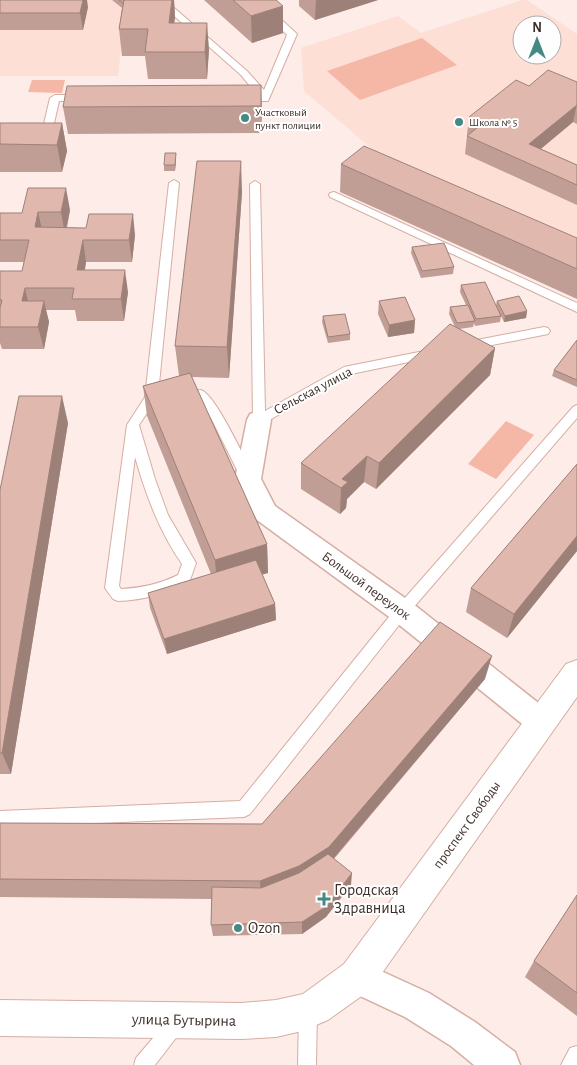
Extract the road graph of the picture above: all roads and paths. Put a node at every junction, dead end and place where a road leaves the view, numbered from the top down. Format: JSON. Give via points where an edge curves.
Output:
{"nodes":[{"id":1,"x":160,"y":0,"type":"edge"},
{"id":2,"x":255,"y":0,"type":"edge"},
{"id":3,"x":95,"y":98,"type":"edge"},
{"id":4,"x":235,"y":98,"type":"edge"},
{"id":5,"x":265,"y":99,"type":"junction"},
{"id":6,"x":36,"y":141,"type":"edge"},
{"id":7,"x":174,"y":184,"type":"dead end"},
{"id":8,"x":256,"y":184,"type":"dead end"},
{"id":9,"x":334,"y":196,"type":"dead end"},
{"id":10,"x":577,"y":308,"type":"edge"},
{"id":11,"x":544,"y":331,"type":"dead end"},
{"id":12,"x":151,"y":397,"type":"junction"},
{"id":13,"x":577,"y":410,"type":"edge"},
{"id":14,"x":259,"y":420,"type":"junction"},
{"id":15,"x":133,"y":425,"type":"junction"},
{"id":16,"x":248,"y":479,"type":"junction"},
{"id":17,"x":402,"y":611,"type":"junction"},
{"id":18,"x":577,"y":673,"type":"edge"},
{"id":19,"x":541,"y":722,"type":"junction"},
{"id":20,"x":0,"y":819,"type":"edge"},
{"id":21,"x":357,"y":977,"type":"junction"},
{"id":22,"x":308,"y":1011,"type":"junction"},
{"id":23,"x":0,"y":1018,"type":"edge"},
{"id":24,"x":180,"y":1019,"type":"junction"},
{"id":25,"x":577,"y":1055,"type":"edge"},
{"id":26,"x":143,"y":1065,"type":"edge"},
{"id":27,"x":307,"y":1065,"type":"edge"},
{"id":28,"x":502,"y":1065,"type":"edge"},
{"id":29,"x":570,"y":1065,"type":"edge"}],
"edges":[{"from":1,"to":5,"type":"lane","via":[[244,73]]},
{"from":2,"to":5,"type":"lane","via":[[292,34]]},
{"from":3,"to":6,"type":"lane","via":[[55,98],[45,141]]},
{"from":4,"to":5,"type":"lane"},
{"from":7,"to":12,"type":"lane"},
{"from":8,"to":14,"type":"lane"},
{"from":9,"to":10,"type":"lane"},
{"from":11,"to":14,"type":"lane","name":"Сельская улица","via":[[348,370]]},
{"from":12,"to":15,"type":"lane"},
{"from":12,"to":16,"type":"lane","via":[[201,395],[216,416]]},
{"from":13,"to":17,"type":"lane"},
{"from":14,"to":16,"type":"street"},
{"from":15,"to":15,"type":"lane","via":[[112,588],[118,595],[134,595],[171,586],[184,579],[189,563],[179,550],[158,505]]},
{"from":16,"to":17,"type":"street","name":"Большой переулок","via":[[266,513]]},
{"from":17,"to":19,"type":"street","name":"Большой переулок"},
{"from":17,"to":20,"type":"lane","via":[[244,809]]},
{"from":18,"to":19,"type":"street","name":"проспект Свободы"},
{"from":19,"to":21,"type":"street","name":"проспект Свободы"},
{"from":21,"to":22,"type":"street","name":"улица Бутырина"},
{"from":21,"to":28,"type":"street","via":[[417,1004]]},
{"from":22,"to":24,"type":"street","name":"улица Бутырина","via":[[273,1019],[241,1021]]},
{"from":22,"to":27,"type":"lane"},
{"from":23,"to":24,"type":"street","name":"улица Бутырина"},
{"from":24,"to":26,"type":"lane"},
{"from":25,"to":29,"type":"lane"}]}
